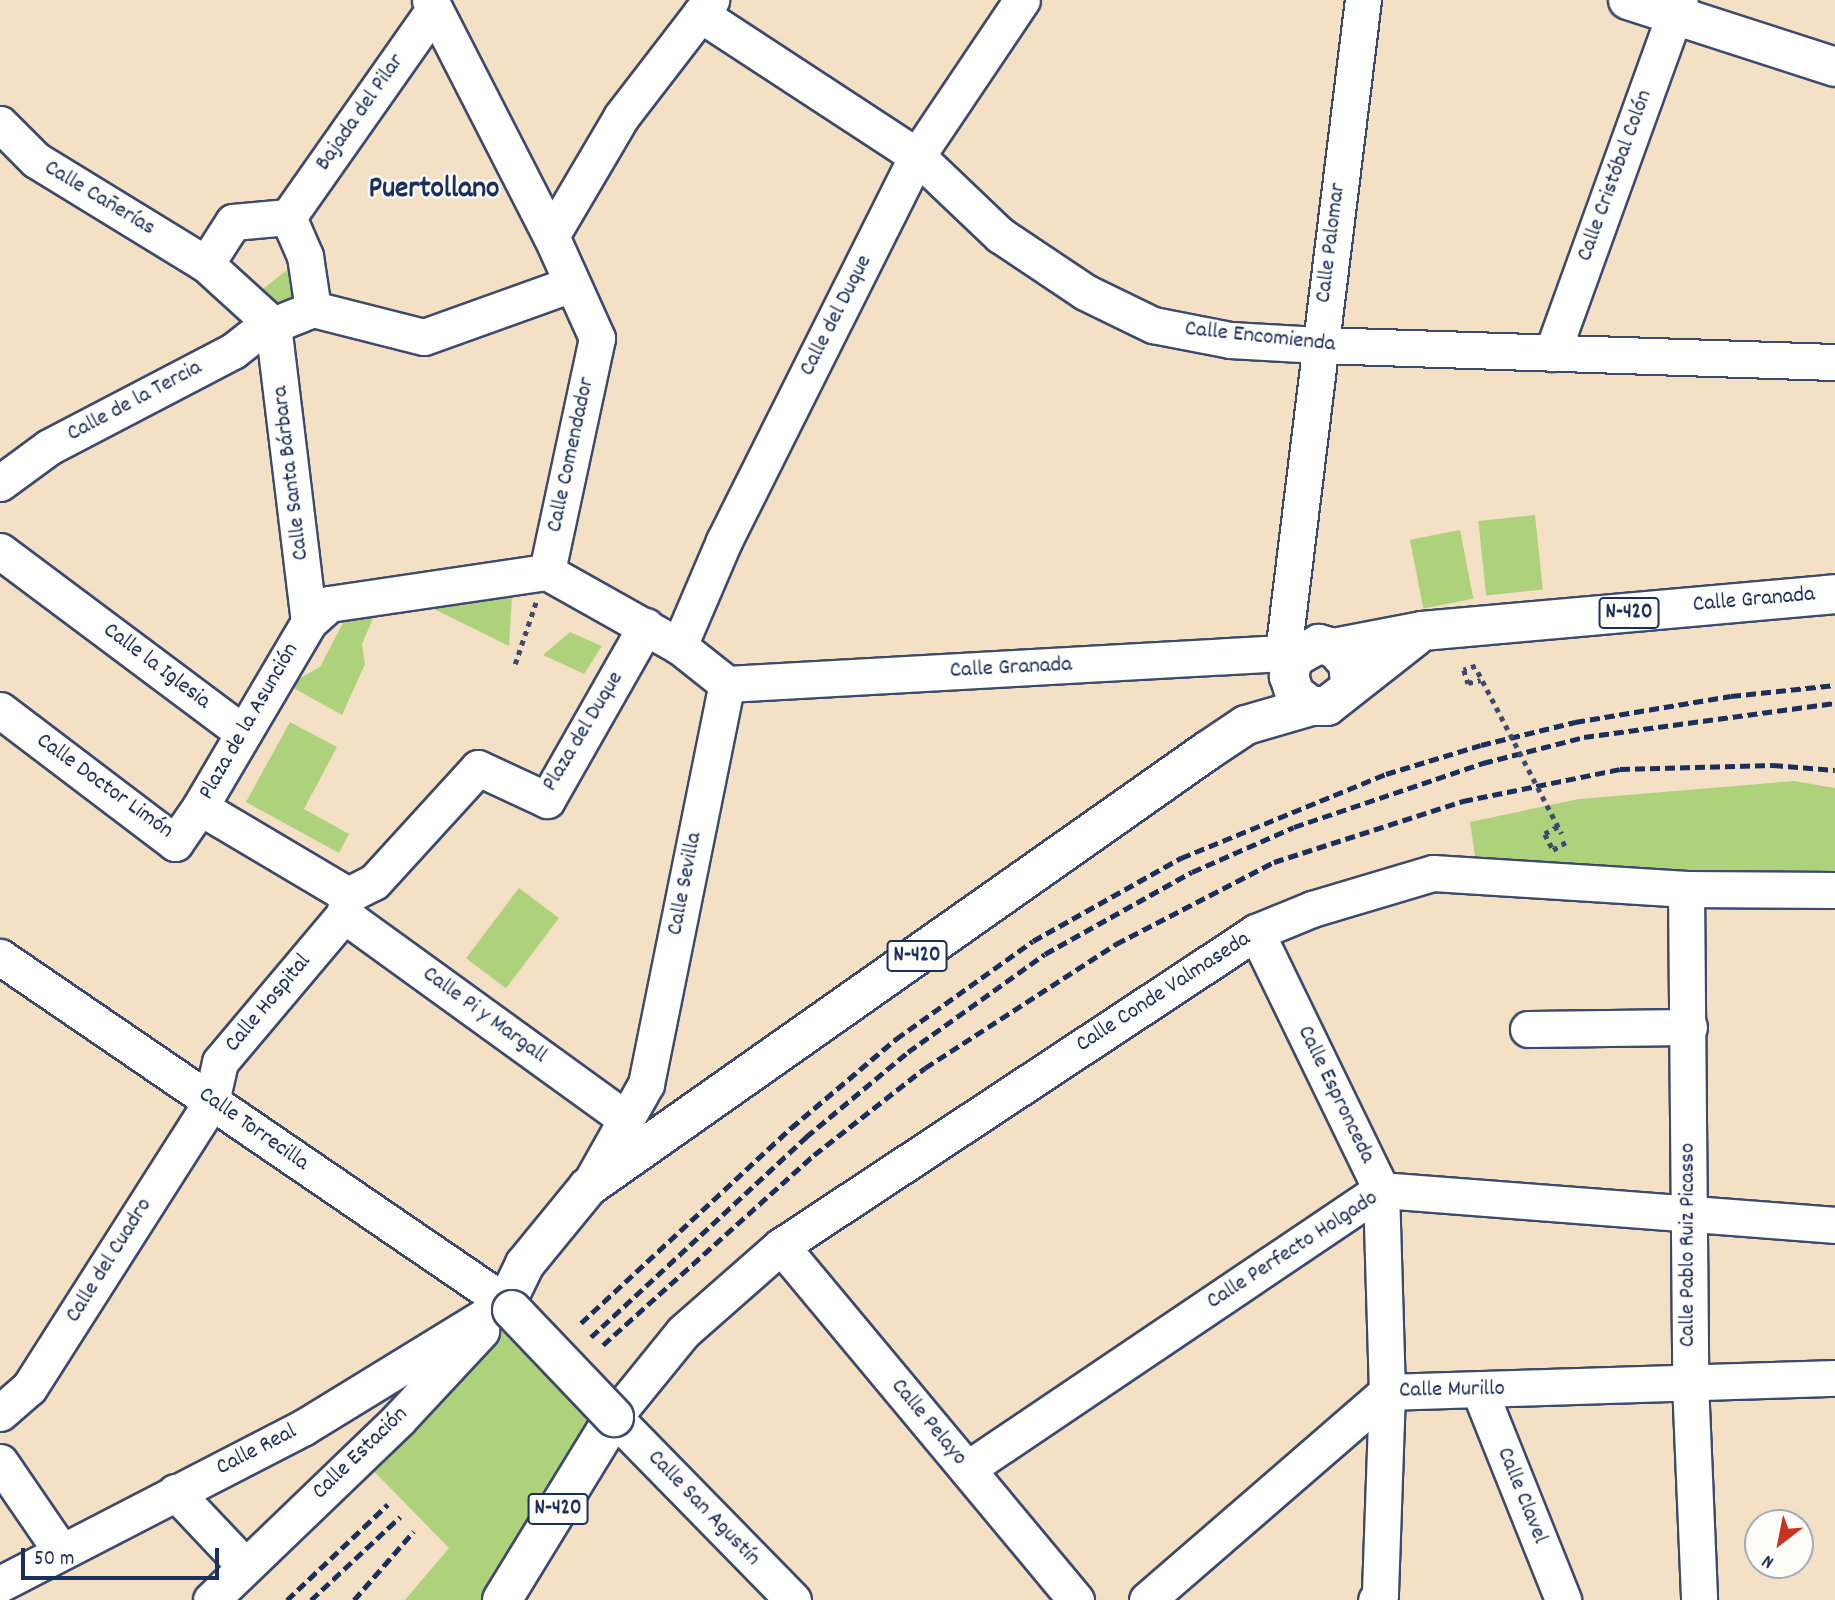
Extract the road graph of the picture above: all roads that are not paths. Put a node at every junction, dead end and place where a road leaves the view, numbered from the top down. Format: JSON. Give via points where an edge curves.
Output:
{"nodes":[{"id":1,"x":1022,"y":0,"type":"edge"},
{"id":2,"x":1363,"y":0,"type":"edge"},
{"id":3,"x":1628,"y":0,"type":"edge"},
{"id":4,"x":432,"y":4,"type":"edge"},
{"id":5,"x":705,"y":7,"type":"edge"},
{"id":6,"x":1677,"y":7,"type":"edge"},
{"id":7,"x":1835,"y":66,"type":"edge"},
{"id":8,"x":0,"y":124,"type":"edge"},
{"id":9,"x":917,"y":156,"type":"junction"},
{"id":10,"x":288,"y":216,"type":"junction"},
{"id":11,"x":551,"y":236,"type":"junction"},
{"id":12,"x":206,"y":264,"type":"junction"},
{"id":13,"x":569,"y":285,"type":"junction"},
{"id":14,"x":313,"y":309,"type":"junction"},
{"id":15,"x":271,"y":324,"type":"junction"},
{"id":16,"x":1318,"y":345,"type":"junction"},
{"id":17,"x":1552,"y":353,"type":"junction"},
{"id":18,"x":1835,"y":362,"type":"edge"},
{"id":19,"x":0,"y":484,"type":"edge"},
{"id":20,"x":0,"y":551,"type":"edge"},
{"id":21,"x":547,"y":572,"type":"junction"},
{"id":22,"x":1835,"y":594,"type":"edge"},
{"id":23,"x":309,"y":622,"type":"junction"},
{"id":24,"x":646,"y":626,"type":"junction"},
{"id":25,"x":1422,"y":631,"type":"junction"},
{"id":26,"x":679,"y":646,"type":"junction"},
{"id":27,"x":1334,"y":648,"type":"junction"},
{"id":28,"x":1294,"y":673,"type":"junction"},
{"id":29,"x":1350,"y":684,"type":"junction"},
{"id":30,"x":724,"y":698,"type":"junction"},
{"id":31,"x":0,"y":710,"type":"edge"},
{"id":32,"x":243,"y":733,"type":"junction"},
{"id":33,"x":200,"y":807,"type":"junction"},
{"id":34,"x":1686,"y":889,"type":"junction"},
{"id":35,"x":1835,"y":890,"type":"edge"},
{"id":36,"x":346,"y":905,"type":"junction"},
{"id":37,"x":1256,"y":932,"type":"junction"},
{"id":38,"x":0,"y":957,"type":"edge"},
{"id":39,"x":1689,"y":1027,"type":"junction"},
{"id":40,"x":1528,"y":1029,"type":"dead end"},
{"id":41,"x":646,"y":1084,"type":"junction"},
{"id":42,"x":211,"y":1102,"type":"junction"},
{"id":43,"x":624,"y":1118,"type":"junction"},
{"id":44,"x":685,"y":1119,"type":"junction"},
{"id":45,"x":588,"y":1186,"type":"junction"},
{"id":46,"x":1381,"y":1190,"type":"junction"},
{"id":47,"x":1689,"y":1214,"type":"junction"},
{"id":48,"x":1835,"y":1225,"type":"edge"},
{"id":49,"x":781,"y":1246,"type":"junction"},
{"id":50,"x":509,"y":1306,"type":"junction"},
{"id":51,"x":1835,"y":1378,"type":"edge"},
{"id":52,"x":1690,"y":1382,"type":"junction"},
{"id":53,"x":369,"y":1386,"type":"junction"},
{"id":54,"x":1387,"y":1392,"type":"junction"},
{"id":55,"x":1480,"y":1392,"type":"junction"},
{"id":56,"x":0,"y":1413,"type":"edge"},
{"id":57,"x":614,"y":1417,"type":"junction"},
{"id":58,"x":398,"y":1420,"type":"junction"},
{"id":59,"x":0,"y":1462,"type":"edge"},
{"id":60,"x":967,"y":1469,"type":"junction"},
{"id":61,"x":175,"y":1492,"type":"junction"},
{"id":62,"x":61,"y":1551,"type":"junction"},
{"id":63,"x":245,"y":1566,"type":"junction"},
{"id":64,"x":0,"y":1584,"type":"edge"},
{"id":65,"x":211,"y":1600,"type":"edge"},
{"id":66,"x":502,"y":1600,"type":"edge"},
{"id":67,"x":793,"y":1600,"type":"edge"},
{"id":68,"x":1076,"y":1600,"type":"edge"},
{"id":69,"x":1147,"y":1600,"type":"edge"},
{"id":70,"x":1376,"y":1600,"type":"edge"},
{"id":71,"x":1563,"y":1600,"type":"edge"},
{"id":72,"x":1699,"y":1600,"type":"edge"}],
"edges":[{"from":1,"to":9,"type":"street","name":"Calle del Duque"},
{"from":2,"to":16,"type":"street","name":"Calle Palomar"},
{"from":3,"to":6,"type":"main road"},
{"from":4,"to":10,"type":"street","name":"Bajada del Pilar"},
{"from":4,"to":11,"type":"street"},
{"from":5,"to":9,"type":"street","name":"Calle Encomienda"},
{"from":5,"to":11,"type":"street","via":[[621,117]]},
{"from":6,"to":7,"type":"main road"},
{"from":6,"to":17,"type":"street","name":"Calle Cristóbal Colón"},
{"from":8,"to":12,"type":"street","name":"Calle Cañerías","via":[[36,160]]},
{"from":9,"to":16,"type":"street","name":"Calle Encomienda","via":[[1000,235],[1085,292],[1153,326],[1230,340]]},
{"from":9,"to":26,"type":"street","name":"Calle del Duque","via":[[724,541]]},
{"from":10,"to":12,"type":"street","via":[[233,222]]},
{"from":10,"to":14,"type":"street","via":[[305,256]]},
{"from":11,"to":13,"type":"street"},
{"from":12,"to":15,"type":"street","name":"Calle Cañerías"},
{"from":13,"to":14,"type":"street","via":[[424,337]]},
{"from":13,"to":21,"type":"street","name":"Calle Comendador","via":[[597,338]]},
{"from":14,"to":15,"type":"street","name":"Calle de la Tercia"},
{"from":15,"to":19,"type":"street","name":"Calle de la Tercia","via":[[233,351],[49,447]]},
{"from":15,"to":23,"type":"street","name":"Calle Santa Bárbara"},
{"from":16,"to":17,"type":"street","name":"Calle Encomienda"},
{"from":16,"to":28,"type":"street","name":"Calle Palomar"},
{"from":17,"to":18,"type":"street","name":"Calle Encomienda"},
{"from":20,"to":32,"type":"street","name":"Calle la Iglesia"},
{"from":21,"to":23,"type":"street","name":"Plaza de la Asunción","via":[[329,604]]},
{"from":21,"to":24,"type":"street"},
{"from":22,"to":25,"type":"main road","name":"Calle Granada","number":"N-420"},
{"from":23,"to":32,"type":"street","name":"Plaza de la Asunción"},
{"from":24,"to":26,"type":"street"},
{"from":24,"to":36,"type":"street","name":"Plaza del Duque","via":[[547,800],[478,768],[374,882]]},
{"from":25,"to":27,"type":"main road","number":"N-420"},
{"from":25,"to":29,"type":"main road","number":"N-420"},
{"from":26,"to":30,"type":"street"},
{"from":27,"to":28,"type":"main road","number":"N-420","via":[[1319,645]]},
{"from":27,"to":29,"type":"main road","via":[[1348,663]]},
{"from":28,"to":29,"type":"main road","number":"N-420","via":[[1334,702]]},
{"from":28,"to":30,"type":"street","name":"Calle Granada"},
{"from":28,"to":44,"type":"main road","number":"N-420","via":[[1246,725]]},
{"from":30,"to":41,"type":"street","name":"Calle Sevilla"},
{"from":31,"to":33,"type":"street","name":"Calle Doctor Limón","via":[[175,843]]},
{"from":32,"to":33,"type":"street","name":"Plaza de la Asunción"},
{"from":33,"to":36,"type":"street","name":"Plaza de la Asunción"},
{"from":34,"to":35,"type":"street","name":"Calle Conde Valmaseda"},
{"from":34,"to":37,"type":"street","name":"Calle Conde Valmaseda","via":[[1433,873],[1312,909]]},
{"from":34,"to":39,"type":"street","name":"Calle Pablo Ruiz Picasso"},
{"from":36,"to":42,"type":"street","name":"Calle Hospital","via":[[220,1062]]},
{"from":36,"to":43,"type":"street","name":"Calle Pi y Margall"},
{"from":37,"to":46,"type":"street","name":"Calle Espronceda"},
{"from":37,"to":49,"type":"street","name":"Calle Conde Valmaseda"},
{"from":38,"to":42,"type":"street","name":"Calle Torrecilla"},
{"from":39,"to":40,"type":"street"},
{"from":39,"to":47,"type":"street","name":"Calle Pablo Ruiz Picasso"},
{"from":41,"to":43,"type":"street","name":"Calle Sevilla"},
{"from":41,"to":44,"type":"street","via":[[652,1108]]},
{"from":42,"to":50,"type":"street","name":"Calle Torrecilla"},
{"from":42,"to":56,"type":"street","name":"Calle del Cuadro","via":[[29,1388]]},
{"from":43,"to":45,"type":"street"},
{"from":44,"to":45,"type":"main road","number":"N-420"},
{"from":45,"to":50,"type":"main road","number":"N-420","via":[[525,1264]]},
{"from":46,"to":47,"type":"street","name":"Calle Perfecto Holgado"},
{"from":46,"to":54,"type":"street","name":"Calle Espronceda"},
{"from":46,"to":60,"type":"street","name":"Calle Perfecto Holgado"},
{"from":47,"to":48,"type":"street","name":"Calle Perfecto Holgado"},
{"from":47,"to":52,"type":"street","name":"Calle Pablo Ruiz Picasso"},
{"from":49,"to":57,"type":"street","name":"Calle Conde Valmaseda","via":[[683,1332]]},
{"from":49,"to":60,"type":"street","name":"Calle Pelayo"},
{"from":50,"to":53,"type":"street","name":"Calle Real"},
{"from":50,"to":57,"type":"main road","bridge":true},
{"from":50,"to":58,"type":"street","name":"Calle Estación"},
{"from":51,"to":52,"type":"street","name":"Calle Murillo"},
{"from":52,"to":55,"type":"street","name":"Calle Murillo"},
{"from":52,"to":72,"type":"street","name":"Calle Pablo Ruiz Picasso"},
{"from":53,"to":58,"type":"street","via":[[388,1400]]},
{"from":53,"to":61,"type":"street","name":"Calle Real","via":[[304,1427]]},
{"from":54,"to":55,"type":"street","name":"Calle Murillo"},
{"from":54,"to":69,"type":"street","name":"Calle Murillo"},
{"from":54,"to":70,"type":"street","name":"Calle Espronceda","via":[[1380,1595]]},
{"from":55,"to":71,"type":"street","name":"Calle Clavel"},
{"from":57,"to":66,"type":"main road","number":"N-420"},
{"from":57,"to":67,"type":"street","name":"Calle San Agustín"},
{"from":58,"to":63,"type":"street","name":"Calle Estación"},
{"from":59,"to":62,"type":"street"},
{"from":60,"to":68,"type":"street","name":"Calle Pelayo"},
{"from":61,"to":62,"type":"street","name":"Calle Real"},
{"from":61,"to":63,"type":"street"},
{"from":62,"to":64,"type":"street","name":"Calle Real"},
{"from":63,"to":65,"type":"street","name":"Calle Estación"}]}
